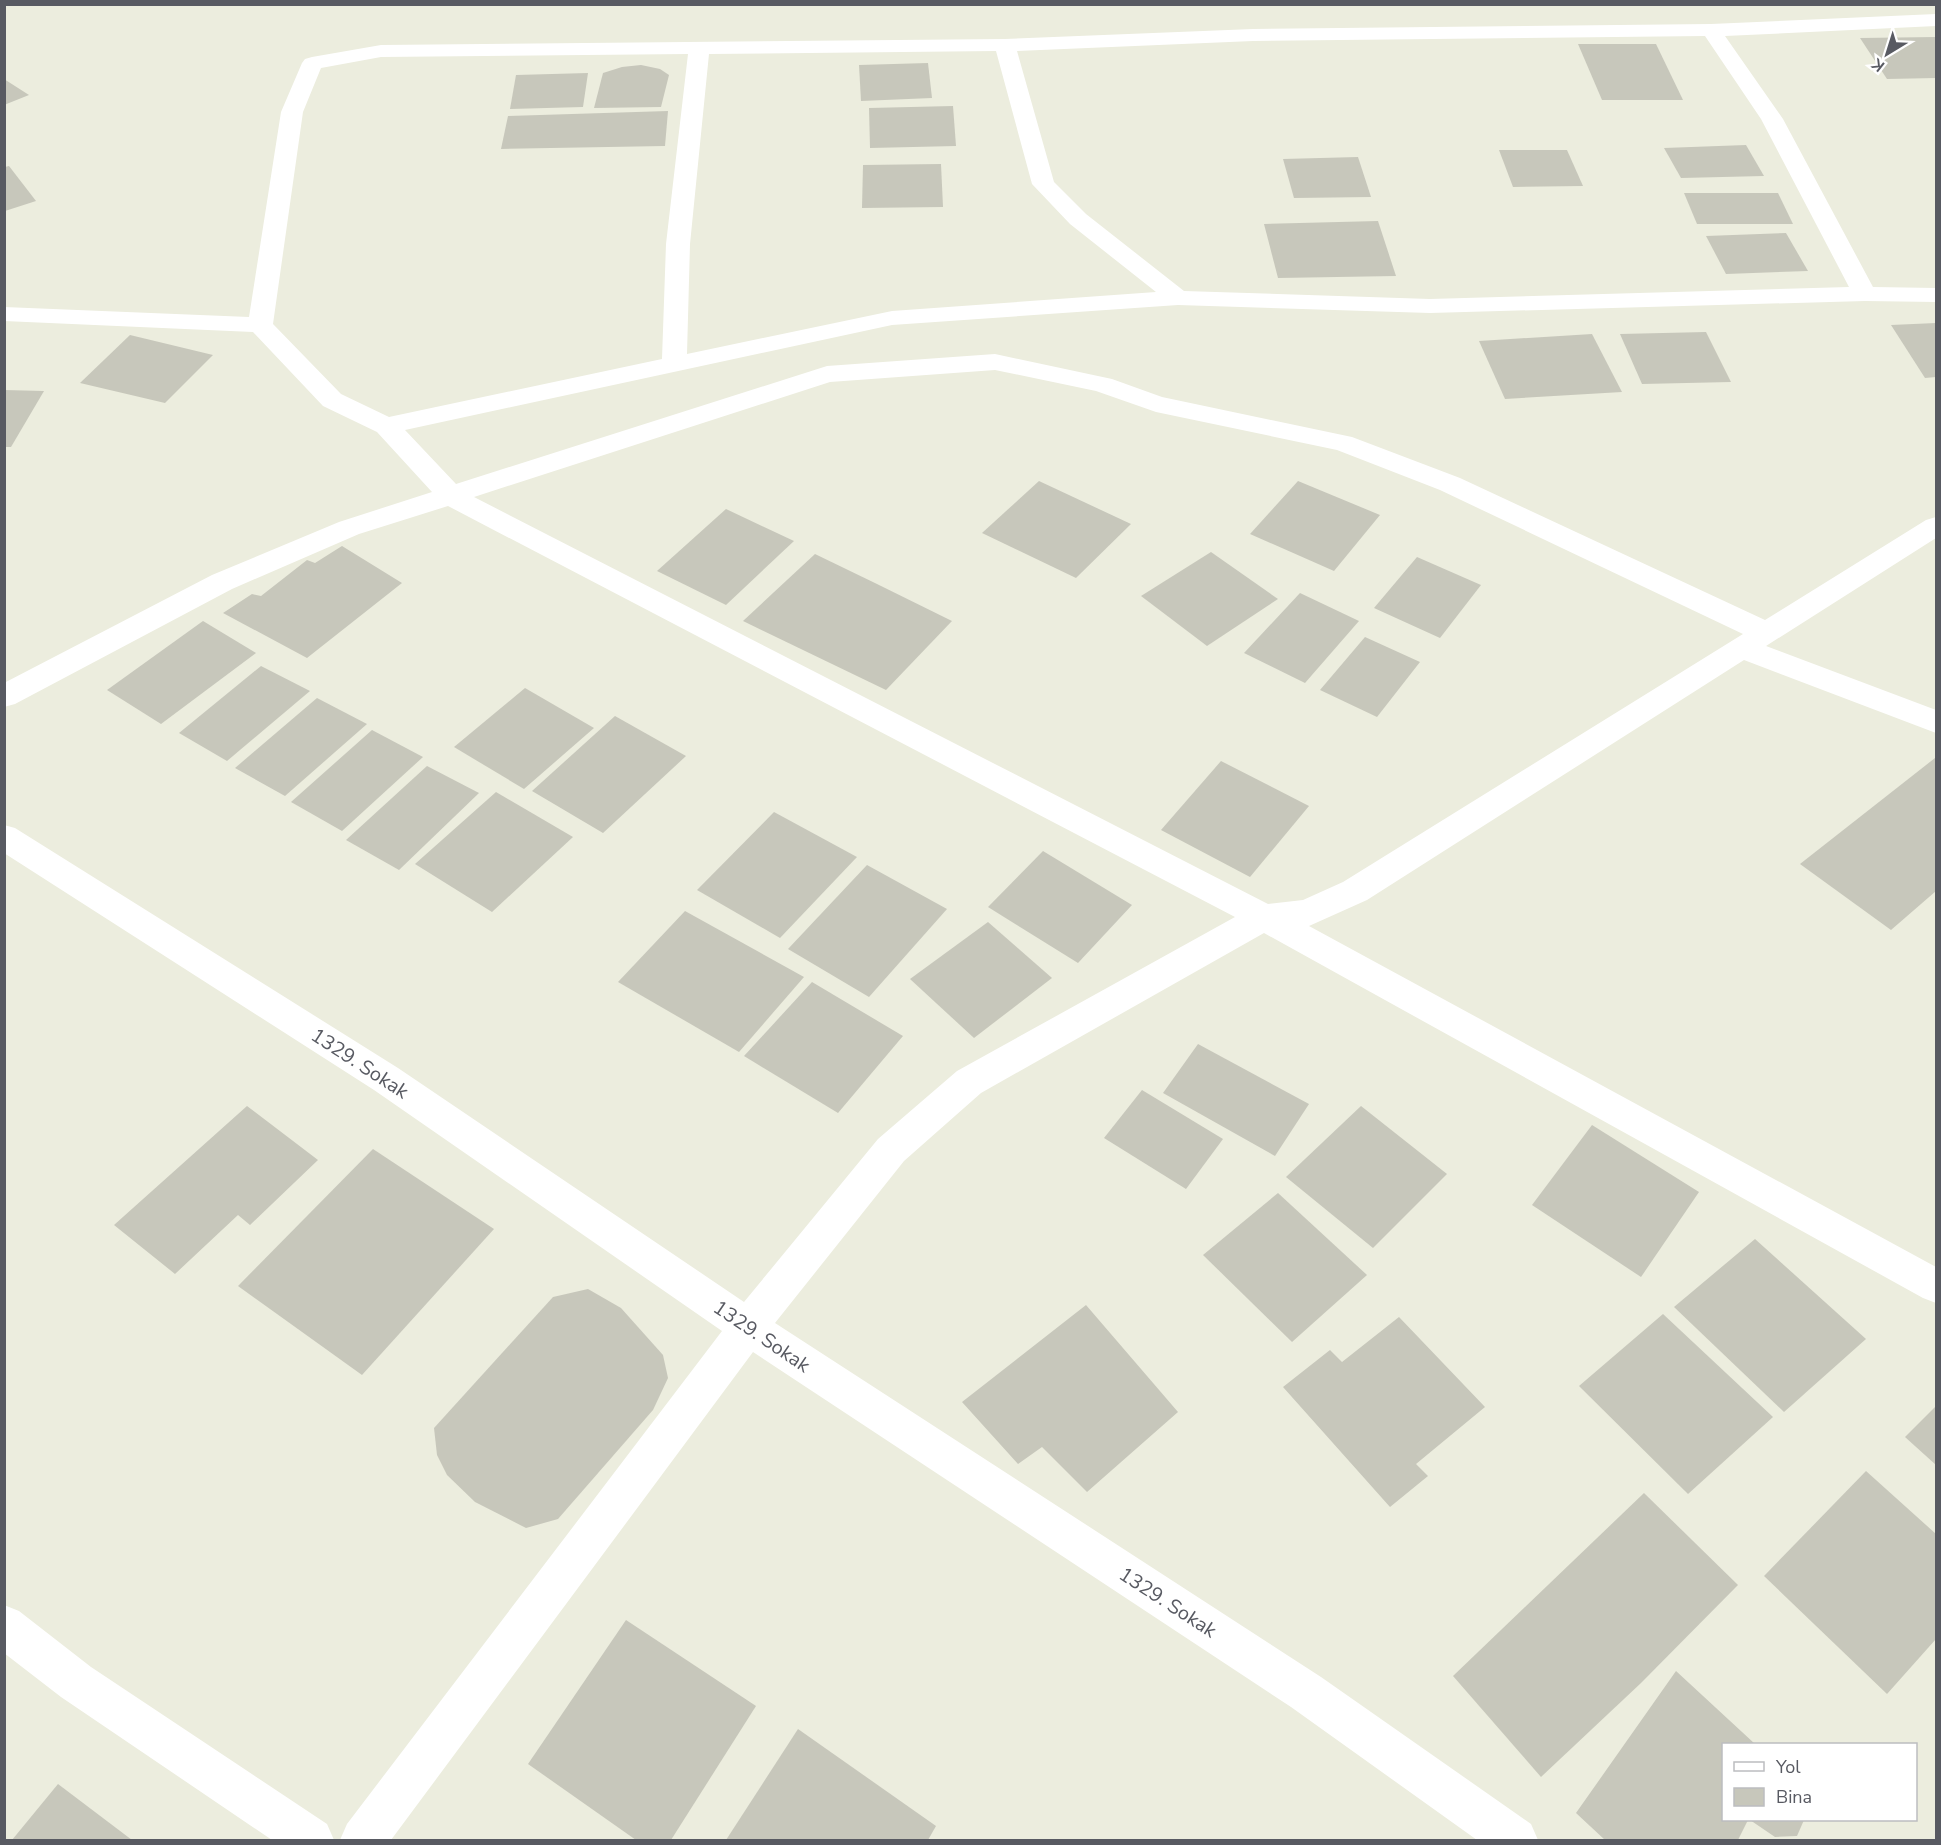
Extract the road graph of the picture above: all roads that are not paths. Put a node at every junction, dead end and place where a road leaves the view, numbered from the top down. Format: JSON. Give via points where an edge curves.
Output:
{"nodes":[{"id":1,"x":1936,"y":20,"type":"edge"},
{"id":2,"x":1711,"y":30,"type":"junction"},
{"id":3,"x":1005,"y":45,"type":"junction"},
{"id":4,"x":699,"y":48,"type":"junction"},
{"id":5,"x":1865,"y":294,"type":"junction"},
{"id":6,"x":1936,"y":295,"type":"edge"},
{"id":7,"x":1178,"y":298,"type":"junction"},
{"id":8,"x":4,"y":314,"type":"edge"},
{"id":9,"x":260,"y":325,"type":"junction"},
{"id":10,"x":674,"y":364,"type":"junction"},
{"id":11,"x":386,"y":426,"type":"junction"},
{"id":12,"x":451,"y":496,"type":"junction"},
{"id":13,"x":1936,"y":526,"type":"edge"},
{"id":14,"x":1754,"y":640,"type":"junction"},
{"id":15,"x":4,"y":696,"type":"edge"},
{"id":16,"x":1936,"y":722,"type":"edge"},
{"id":17,"x":4,"y":837,"type":"edge"},
{"id":18,"x":1264,"y":917,"type":"junction"},
{"id":19,"x":1936,"y":1286,"type":"edge"},
{"id":20,"x":748,"y":1328,"type":"junction"},
{"id":21,"x":4,"y":1626,"type":"edge"},
{"id":22,"x":310,"y":1840,"type":"edge"},
{"id":23,"x":363,"y":1840,"type":"edge"},
{"id":24,"x":1515,"y":1840,"type":"edge"}],
"edges":[{"from":1,"to":2,"type":"street"},
{"from":2,"to":3,"type":"street","via":[[1253,35]]},
{"from":2,"to":5,"type":"street","via":[[1772,119]]},
{"from":3,"to":4,"type":"street"},
{"from":3,"to":7,"type":"street","via":[[1043,184],[1077,219]]},
{"from":4,"to":9,"type":"street","via":[[381,51],[312,63],[292,112]]},
{"from":4,"to":10,"type":"street","via":[[678,244]]},
{"from":5,"to":6,"type":"street"},
{"from":5,"to":7,"type":"street","via":[[1430,306]]},
{"from":7,"to":10,"type":"street","via":[[892,318]]},
{"from":8,"to":9,"type":"street"},
{"from":9,"to":11,"type":"street","via":[[332,400]]},
{"from":10,"to":11,"type":"street"},
{"from":11,"to":12,"type":"street"},
{"from":12,"to":14,"type":"street","via":[[827,374],[995,362],[1103,386],[1156,404],[1343,442],[1450,484]]},
{"from":12,"to":15,"type":"street","via":[[349,528],[222,582]]},
{"from":12,"to":18,"type":"street"},
{"from":13,"to":14,"type":"street"},
{"from":14,"to":16,"type":"street"},
{"from":14,"to":18,"type":"street","via":[[1355,891],[1307,913]]},
{"from":17,"to":20,"type":"street","name":"1329. Sokak","via":[[386,1079]]},
{"from":18,"to":19,"type":"street"},
{"from":18,"to":20,"type":"street","via":[[969,1082],[891,1149]]},
{"from":20,"to":23,"type":"street"},
{"from":20,"to":24,"type":"street","name":"1329. Sokak","via":[[1306,1692]]},
{"from":21,"to":22,"type":"street","via":[[76,1682]]}]}
